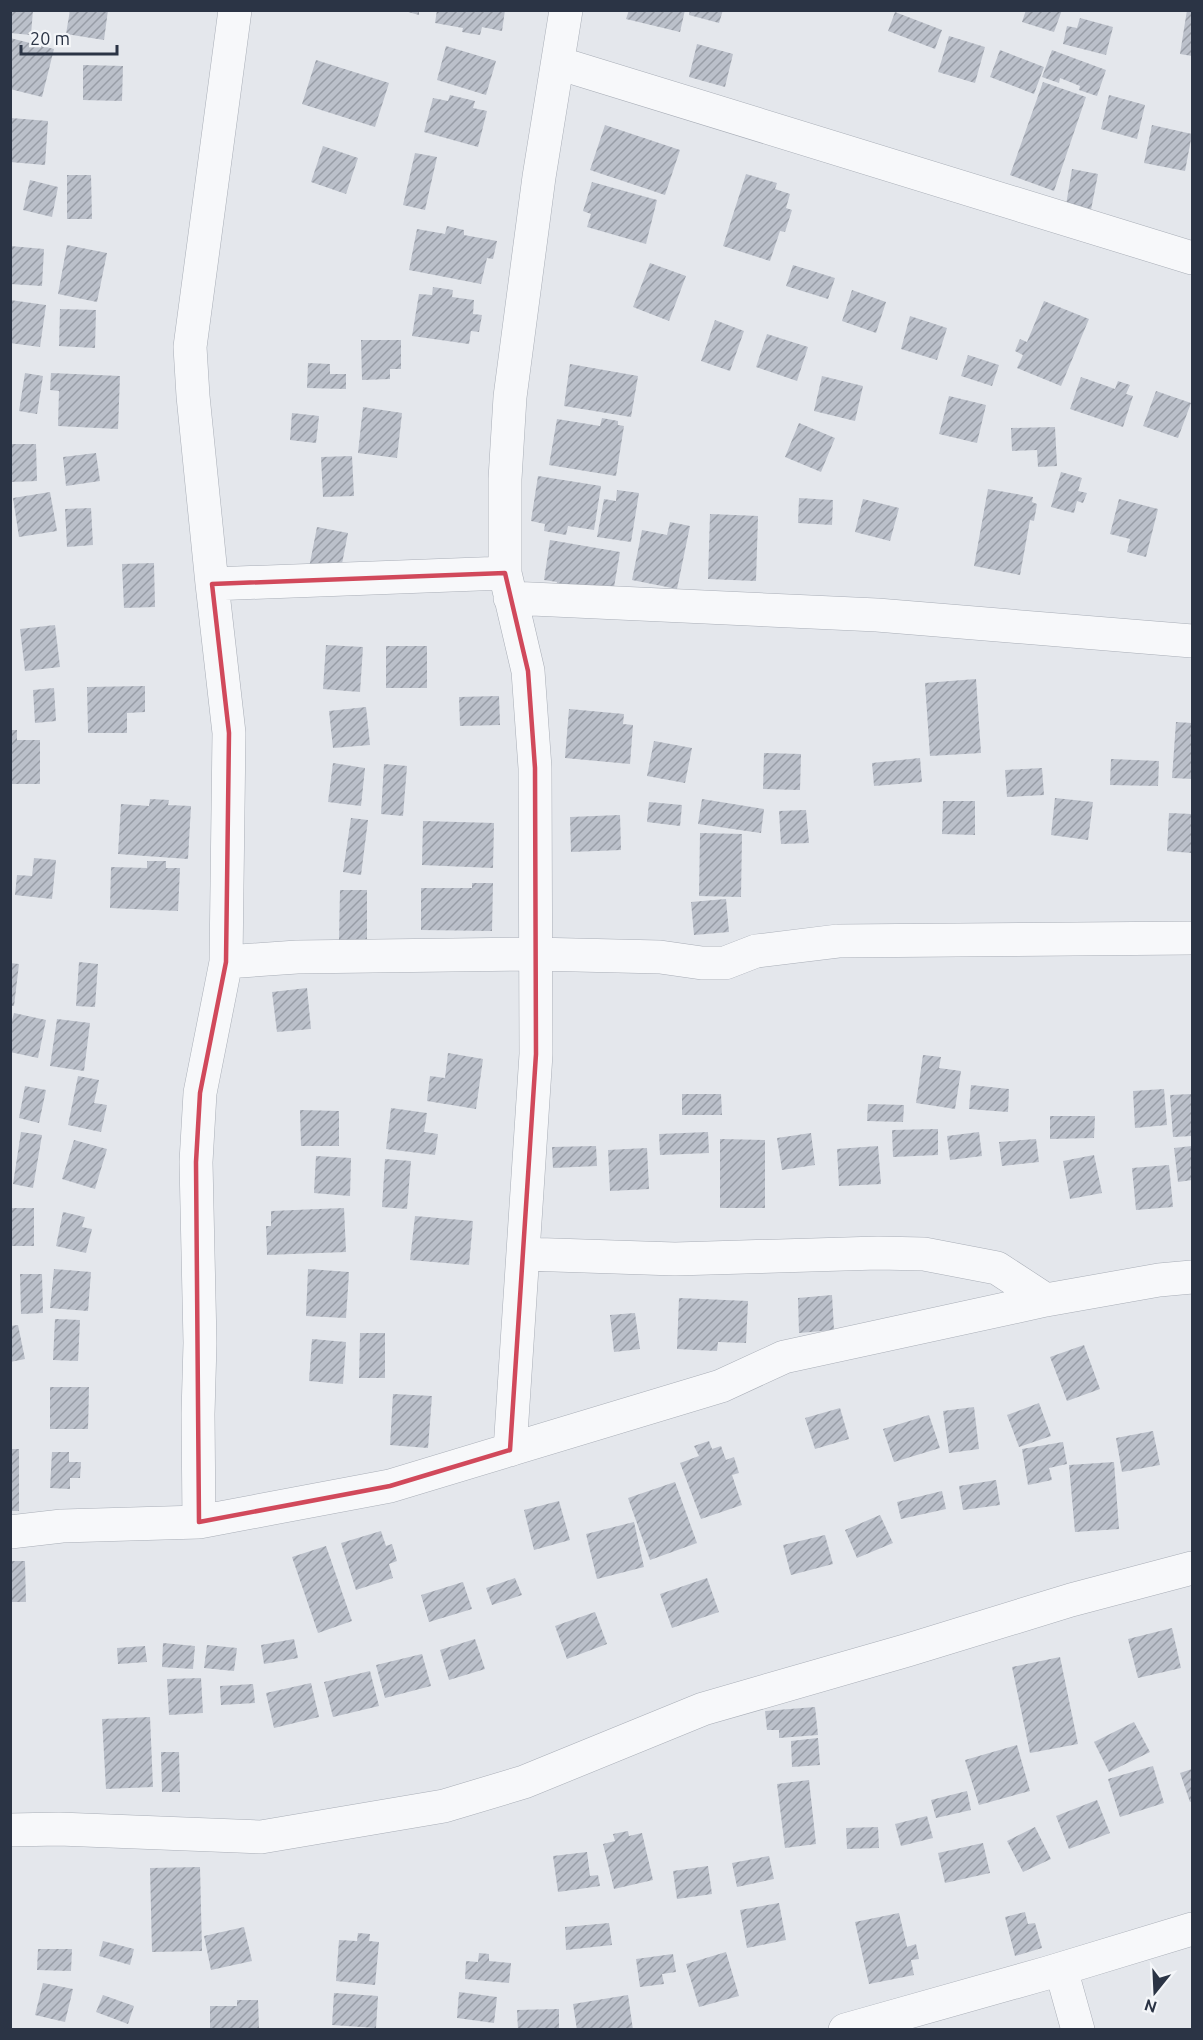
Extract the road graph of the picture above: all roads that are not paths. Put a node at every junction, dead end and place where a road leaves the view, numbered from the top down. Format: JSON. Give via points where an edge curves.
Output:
{"nodes":[{"id":1,"x":235,"y":10,"type":"edge"},
{"id":2,"x":566,"y":10,"type":"edge"},
{"id":3,"x":558,"y":63,"type":"junction"},
{"id":4,"x":1192,"y":258,"type":"edge"},
{"id":5,"x":212,"y":584,"type":"junction"},
{"id":6,"x":507,"y":585,"type":"junction"},
{"id":7,"x":1192,"y":641,"type":"edge"},
{"id":8,"x":1192,"y":938,"type":"edge"},
{"id":9,"x":534,"y":954,"type":"junction"},
{"id":10,"x":226,"y":962,"type":"junction"},
{"id":11,"x":524,"y":1254,"type":"junction"},
{"id":12,"x":1192,"y":1277,"type":"edge"},
{"id":13,"x":1046,"y":1300,"type":"junction"},
{"id":14,"x":510,"y":1450,"type":"junction"},
{"id":15,"x":199,"y":1522,"type":"junction"},
{"id":16,"x":10,"y":1532,"type":"edge"},
{"id":17,"x":1192,"y":1568,"type":"edge"},
{"id":18,"x":10,"y":1830,"type":"edge"},
{"id":19,"x":1192,"y":1929,"type":"edge"},
{"id":20,"x":1061,"y":1969,"type":"junction"},
{"id":21,"x":845,"y":2030,"type":"edge"},
{"id":22,"x":1078,"y":2030,"type":"edge"}],
"edges":[{"from":1,"to":5,"type":"street","via":[[190,347]]},
{"from":2,"to":3,"type":"street"},
{"from":3,"to":4,"type":"street"},
{"from":3,"to":6,"type":"street","via":[[510,397],[505,479]]},
{"from":5,"to":6,"type":"street"},
{"from":5,"to":10,"type":"street","via":[[229,733]]},
{"from":6,"to":7,"type":"street"},
{"from":6,"to":9,"type":"street","via":[[528,671],[535,768]]},
{"from":8,"to":9,"type":"street","via":[[838,941],[756,951],[725,963]]},
{"from":9,"to":10,"type":"street","via":[[297,957]]},
{"from":9,"to":11,"type":"street","via":[[536,1054]]},
{"from":10,"to":15,"type":"street","via":[[200,1093],[195,1162]]},
{"from":11,"to":13,"type":"street","via":[[675,1259],[924,1254],[997,1268]]},
{"from":11,"to":14,"type":"street"},
{"from":12,"to":13,"type":"street"},
{"from":13,"to":14,"type":"street","via":[[784,1357],[721,1386]]},
{"from":14,"to":15,"type":"street","via":[[390,1486]]},
{"from":15,"to":16,"type":"street","via":[[62,1526]]},
{"from":17,"to":18,"type":"street","via":[[703,1709],[524,1782],[444,1806],[261,1837]]},
{"from":19,"to":20,"type":"street"},
{"from":20,"to":21,"type":"street"},
{"from":20,"to":22,"type":"street"}]}
